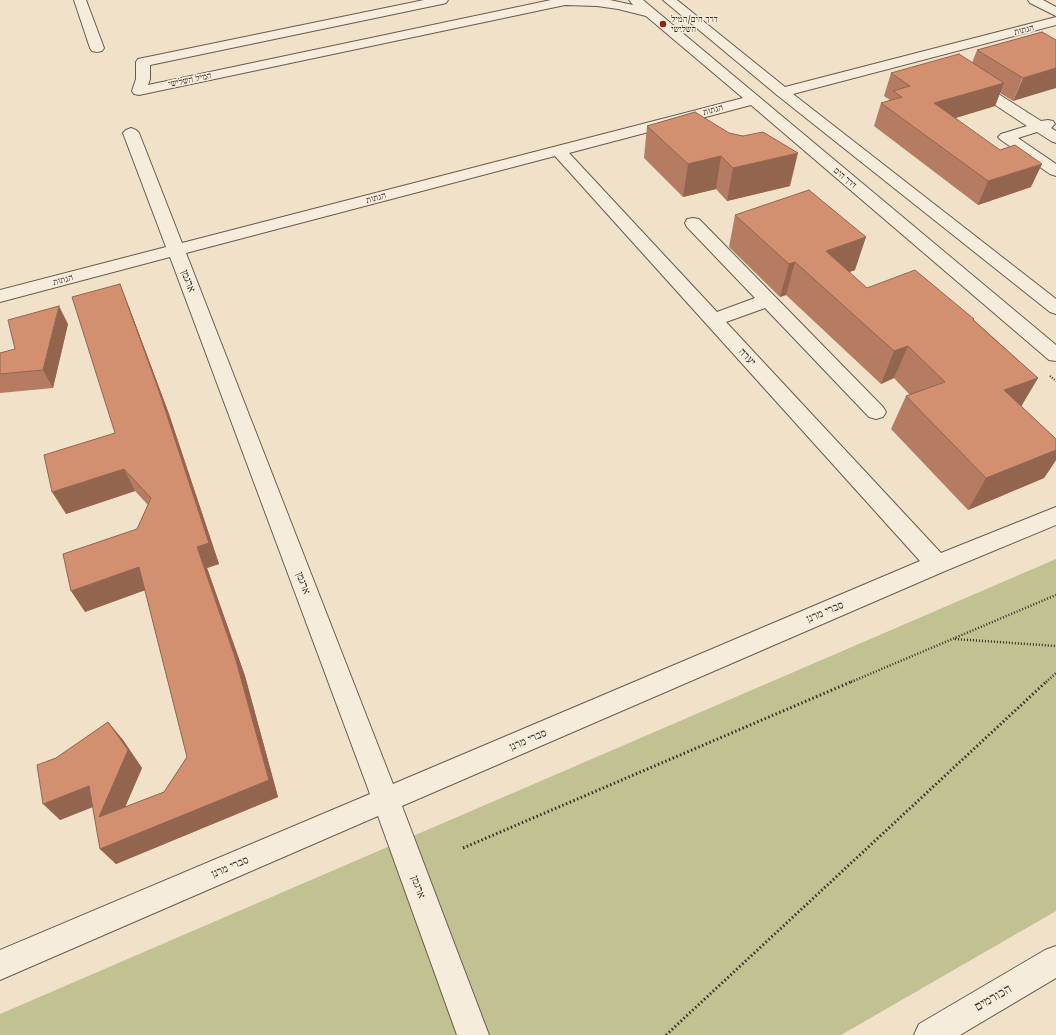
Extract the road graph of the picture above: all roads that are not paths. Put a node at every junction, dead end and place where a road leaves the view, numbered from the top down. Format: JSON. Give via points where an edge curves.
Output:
{"nodes":[{"id":1,"x":80,"y":0,"type":"edge"},
{"id":2,"x":442,"y":0,"type":"edge"},
{"id":3,"x":567,"y":0,"type":"edge"},
{"id":4,"x":634,"y":0,"type":"edge"},
{"id":5,"x":669,"y":0,"type":"edge"},
{"id":6,"x":1034,"y":0,"type":"edge"},
{"id":7,"x":683,"y":5,"type":"edge"},
{"id":8,"x":1056,"y":12,"type":"edge"},
{"id":9,"x":651,"y":14,"type":"junction"},
{"id":10,"x":1056,"y":21,"type":"edge"},
{"id":11,"x":97,"y":48,"type":"dead end"},
{"id":12,"x":928,"y":54,"type":"junction"},
{"id":13,"x":941,"y":63,"type":"edge"},
{"id":14,"x":961,"y":76,"type":"edge"},
{"id":15,"x":782,"y":92,"type":"junction"},
{"id":16,"x":753,"y":100,"type":"junction"},
{"id":17,"x":1056,"y":122,"type":"edge"},
{"id":18,"x":1039,"y":127,"type":"junction"},
{"id":19,"x":131,"y":133,"type":"dead end"},
{"id":20,"x":1056,"y":138,"type":"edge"},
{"id":21,"x":558,"y":150,"type":"junction"},
{"id":22,"x":1056,"y":171,"type":"edge"},
{"id":23,"x":693,"y":223,"type":"dead end"},
{"id":24,"x":176,"y":250,"type":"junction"},
{"id":25,"x":0,"y":296,"type":"edge"},
{"id":26,"x":768,"y":300,"type":"junction"},
{"id":27,"x":1056,"y":308,"type":"edge"},
{"id":28,"x":713,"y":320,"type":"junction"},
{"id":29,"x":1056,"y":356,"type":"edge"},
{"id":30,"x":876,"y":412,"type":"dead end"},
{"id":31,"x":1056,"y":516,"type":"edge"},
{"id":32,"x":937,"y":564,"type":"junction"},
{"id":33,"x":386,"y":800,"type":"junction"},
{"id":34,"x":1056,"y":961,"type":"edge"},
{"id":35,"x":0,"y":965,"type":"edge"},
{"id":36,"x":473,"y":1035,"type":"edge"},
{"id":37,"x":930,"y":1035,"type":"edge"}],
"edges":[{"from":1,"to":11,"type":"street"},
{"from":2,"to":3,"type":"street","name":"המיל השלישי","via":[[143,62],[143,79],[139,91]]},
{"from":3,"to":9,"type":"street","via":[[618,5]]},
{"from":4,"to":9,"type":"street","name":"דרך הים"},
{"from":5,"to":7,"type":"street"},
{"from":6,"to":8,"type":"street"},
{"from":7,"to":15,"type":"street"},
{"from":9,"to":16,"type":"street","name":"דרך הים"},
{"from":10,"to":12,"type":"street","name":"הגתות"},
{"from":12,"to":13,"type":"street"},
{"from":12,"to":15,"type":"street","name":"הגתות"},
{"from":14,"to":18,"type":"street"},
{"from":15,"to":27,"type":"street"},
{"from":16,"to":21,"type":"street","name":"הגתות"},
{"from":16,"to":29,"type":"street","name":"דרך הים"},
{"from":17,"to":18,"type":"street"},
{"from":18,"to":20,"type":"street"},
{"from":18,"to":22,"type":"street","via":[[1006,137]]},
{"from":19,"to":24,"type":"street","name":"ארגמן"},
{"from":21,"to":24,"type":"street","name":"הגתות"},
{"from":21,"to":28,"type":"street","name":"יערה"},
{"from":23,"to":26,"type":"street"},
{"from":24,"to":25,"type":"street","name":"הגתות"},
{"from":24,"to":33,"type":"street","name":"ארגמן"},
{"from":26,"to":28,"type":"street"},
{"from":26,"to":30,"type":"street"},
{"from":28,"to":32,"type":"street","name":"יערה"},
{"from":31,"to":32,"type":"street","name":"סברי מרנן"},
{"from":32,"to":33,"type":"street","name":"סברי מרנן"},
{"from":33,"to":35,"type":"street","name":"סברי מרנן"},
{"from":33,"to":36,"type":"street","name":"ארגמן"},
{"from":34,"to":37,"type":"street","name":"הכורמים"}]}
